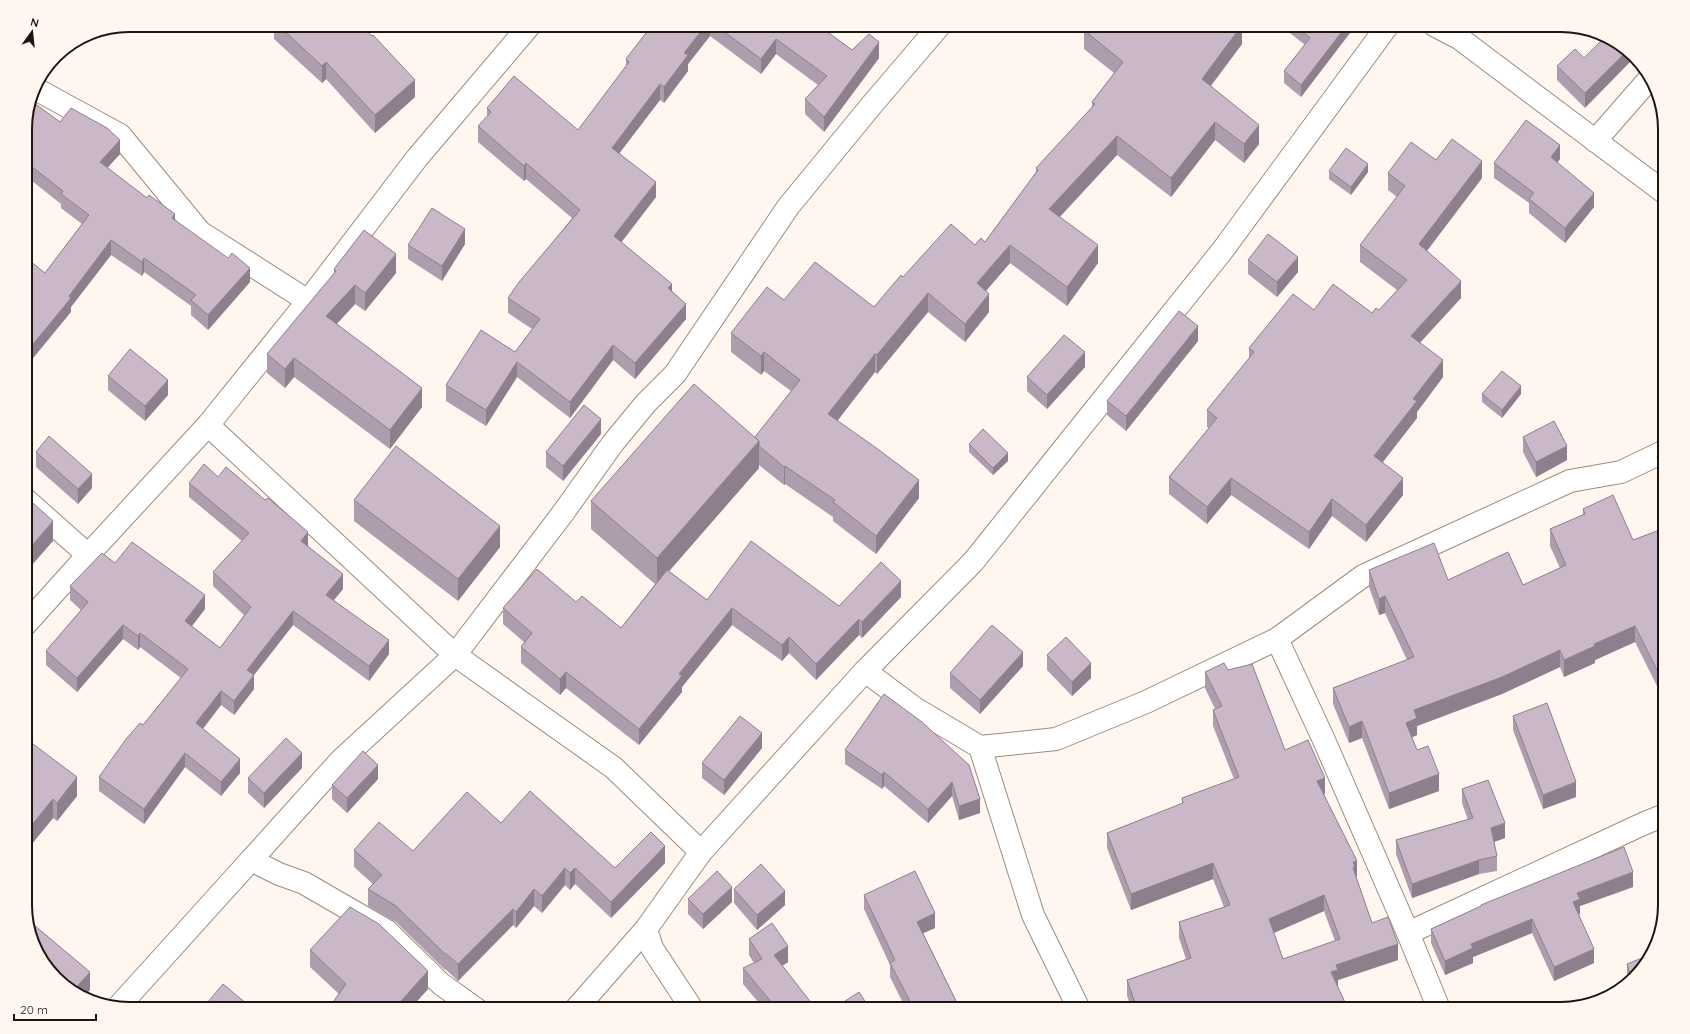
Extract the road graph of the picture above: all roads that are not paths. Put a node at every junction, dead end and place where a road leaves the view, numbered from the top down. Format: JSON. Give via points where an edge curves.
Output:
{"nodes":[{"id":1,"x":524,"y":32,"type":"edge"},
{"id":2,"x":934,"y":32,"type":"edge"},
{"id":3,"x":1383,"y":32,"type":"edge"},
{"id":4,"x":1447,"y":32,"type":"edge"},
{"id":5,"x":1646,"y":82,"type":"edge"},
{"id":6,"x":39,"y":91,"type":"edge"},
{"id":7,"x":1595,"y":141,"type":"junction"},
{"id":8,"x":1658,"y":188,"type":"edge"},
{"id":9,"x":308,"y":301,"type":"junction"},
{"id":10,"x":208,"y":426,"type":"junction"},
{"id":11,"x":1658,"y":454,"type":"edge"},
{"id":12,"x":32,"y":504,"type":"edge"},
{"id":13,"x":88,"y":555,"type":"junction"},
{"id":14,"x":32,"y":617,"type":"edge"},
{"id":15,"x":1277,"y":639,"type":"junction"},
{"id":16,"x":455,"y":655,"type":"junction"},
{"id":17,"x":865,"y":671,"type":"junction"},
{"id":18,"x":980,"y":747,"type":"junction"},
{"id":19,"x":1658,"y":817,"type":"edge"},
{"id":20,"x":701,"y":852,"type":"junction"},
{"id":21,"x":251,"y":860,"type":"junction"},
{"id":22,"x":646,"y":930,"type":"junction"},
{"id":23,"x":1408,"y":933,"type":"junction"},
{"id":24,"x":123,"y":1002,"type":"edge"},
{"id":25,"x":466,"y":1002,"type":"edge"},
{"id":26,"x":582,"y":1002,"type":"edge"},
{"id":27,"x":687,"y":1002,"type":"edge"},
{"id":28,"x":1076,"y":1002,"type":"edge"},
{"id":29,"x":1436,"y":1002,"type":"edge"}],
"edges":[{"from":1,"to":9,"type":"street","via":[[417,158]]},
{"from":2,"to":16,"type":"street","via":[[788,207],[675,374],[646,403],[614,443]]},
{"from":3,"to":17,"type":"street","via":[[1222,251],[973,562]]},
{"from":4,"to":7,"type":"street","via":[[1459,38]]},
{"from":5,"to":7,"type":"street"},
{"from":6,"to":9,"type":"street","via":[[120,135],[200,232]]},
{"from":7,"to":8,"type":"street"},
{"from":9,"to":10,"type":"street"},
{"from":10,"to":13,"type":"street"},
{"from":10,"to":16,"type":"street"},
{"from":11,"to":15,"type":"street","via":[[1621,472],[1570,481],[1362,576]]},
{"from":12,"to":13,"type":"street"},
{"from":13,"to":14,"type":"street"},
{"from":15,"to":18,"type":"street","via":[[1146,702],[1056,738]]},
{"from":15,"to":23,"type":"street","via":[[1324,738]]},
{"from":16,"to":20,"type":"street","via":[[614,768]]},
{"from":16,"to":21,"type":"street","via":[[341,760]]},
{"from":17,"to":18,"type":"street","via":[[916,709]]},
{"from":17,"to":20,"type":"street"},
{"from":18,"to":28,"type":"street","via":[[1033,914]]},
{"from":19,"to":23,"type":"street"},
{"from":20,"to":22,"type":"street"},
{"from":21,"to":24,"type":"street"},
{"from":21,"to":25,"type":"street","via":[[304,883],[387,931],[441,984]]},
{"from":22,"to":26,"type":"street"},
{"from":22,"to":27,"type":"street","via":[[652,948]]},
{"from":23,"to":29,"type":"street"}]}
